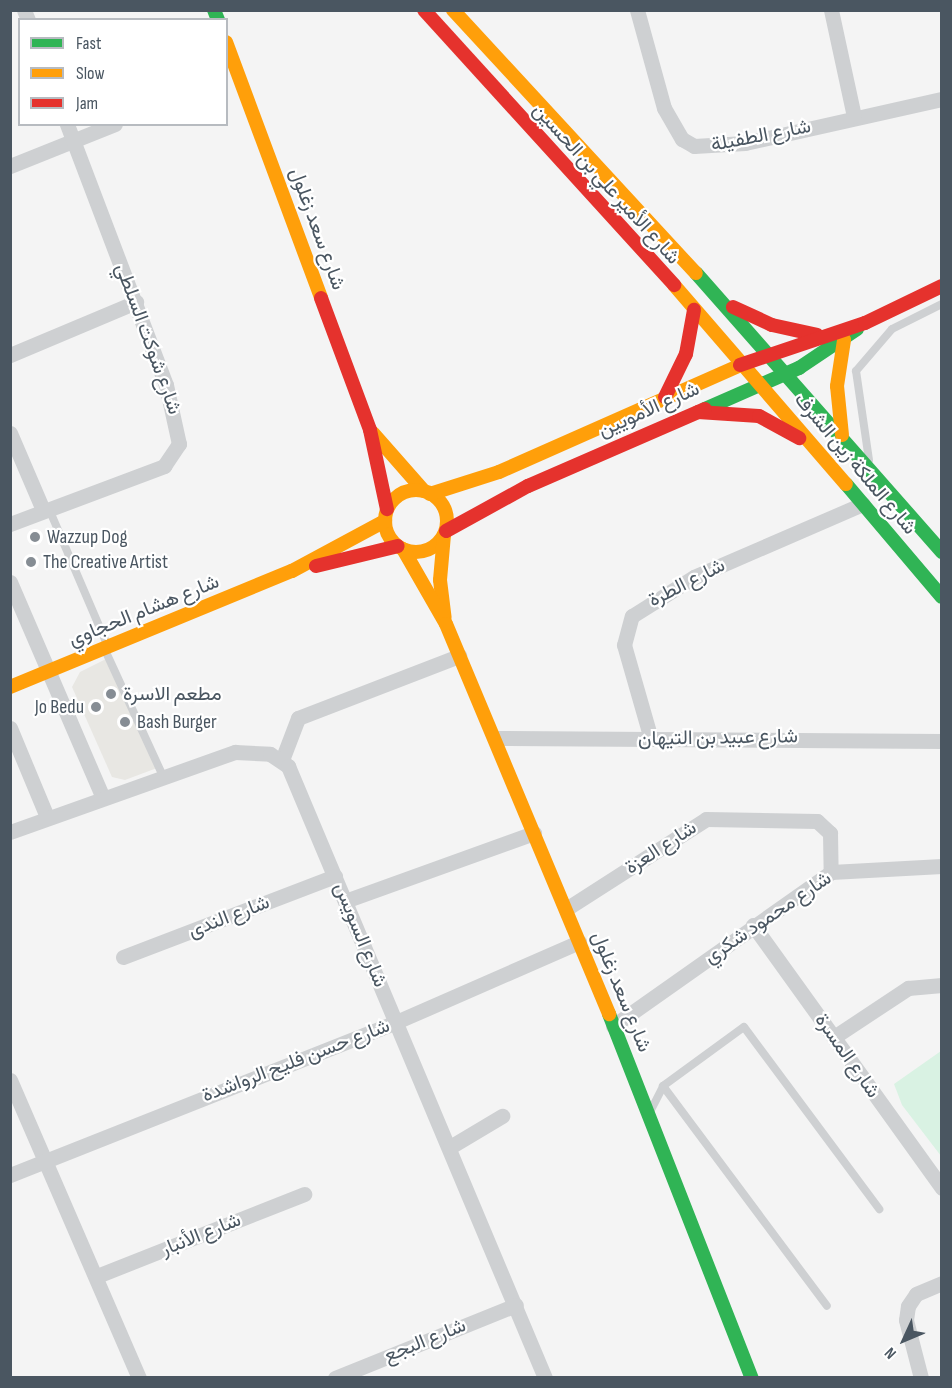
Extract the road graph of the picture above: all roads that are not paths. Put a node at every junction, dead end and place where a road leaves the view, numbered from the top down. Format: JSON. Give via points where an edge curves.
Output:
{"nodes":[{"id":1,"x":424,"y":10,"type":"edge"},
{"id":2,"x":453,"y":10,"type":"edge"},
{"id":3,"x":637,"y":10,"type":"edge"},
{"id":4,"x":831,"y":10,"type":"edge"},
{"id":5,"x":228,"y":47,"type":"edge"},
{"id":6,"x":942,"y":99,"type":"edge"},
{"id":7,"x":854,"y":116,"type":"junction"},
{"id":8,"x":68,"y":126,"type":"edge"},
{"id":9,"x":111,"y":126,"type":"edge"},
{"id":10,"x":73,"y":141,"type":"junction"},
{"id":11,"x":10,"y":166,"type":"edge"},
{"id":12,"x":942,"y":286,"type":"edge"},
{"id":13,"x":719,"y":301,"type":"junction"},
{"id":14,"x":136,"y":302,"type":"junction"},
{"id":15,"x":942,"y":304,"type":"edge"},
{"id":16,"x":694,"y":310,"type":"junction"},
{"id":17,"x":864,"y":322,"type":"junction"},
{"id":18,"x":821,"y":335,"type":"junction"},
{"id":19,"x":844,"y":340,"type":"junction"},
{"id":20,"x":768,"y":353,"type":"junction"},
{"id":21,"x":10,"y":355,"type":"edge"},
{"id":22,"x":745,"y":364,"type":"junction"},
{"id":23,"x":787,"y":372,"type":"junction"},
{"id":24,"x":761,"y":383,"type":"junction"},
{"id":25,"x":665,"y":398,"type":"junction"},
{"id":26,"x":692,"y":412,"type":"junction"},
{"id":27,"x":370,"y":430,"type":"junction"},
{"id":28,"x":10,"y":433,"type":"edge"},
{"id":29,"x":842,"y":435,"type":"junction"},
{"id":30,"x":820,"y":452,"type":"junction"},
{"id":31,"x":870,"y":467,"type":"junction"},
{"id":32,"x":427,"y":492,"type":"junction"},
{"id":33,"x":863,"y":504,"type":"junction"},
{"id":34,"x":45,"y":509,"type":"junction"},
{"id":35,"x":386,"y":515,"type":"junction"},
{"id":36,"x":10,"y":524,"type":"edge"},
{"id":37,"x":445,"y":533,"type":"junction"},
{"id":38,"x":400,"y":548,"type":"junction"},
{"id":39,"x":942,"y":552,"type":"edge"},
{"id":40,"x":292,"y":571,"type":"junction"},
{"id":41,"x":10,"y":582,"type":"edge"},
{"id":42,"x":942,"y":597,"type":"edge"},
{"id":43,"x":446,"y":624,"type":"junction"},
{"id":44,"x":106,"y":648,"type":"junction"},
{"id":45,"x":459,"y":656,"type":"junction"},
{"id":46,"x":49,"y":671,"type":"junction"},
{"id":47,"x":10,"y":687,"type":"edge"},
{"id":48,"x":10,"y":728,"type":"edge"},
{"id":49,"x":495,"y":738,"type":"junction"},
{"id":50,"x":651,"y":739,"type":"junction"},
{"id":51,"x":942,"y":741,"type":"edge"},
{"id":52,"x":282,"y":760,"type":"junction"},
{"id":53,"x":162,"y":774,"type":"junction"},
{"id":54,"x":102,"y":796,"type":"junction"},
{"id":55,"x":47,"y":817,"type":"junction"},
{"id":56,"x":10,"y":832,"type":"edge"},
{"id":57,"x":534,"y":833,"type":"junction"},
{"id":58,"x":942,"y":866,"type":"edge"},
{"id":59,"x":831,"y":872,"type":"junction"},
{"id":60,"x":335,"y":876,"type":"junction"},
{"id":61,"x":345,"y":902,"type":"junction"},
{"id":62,"x":566,"y":909,"type":"junction"},
{"id":63,"x":753,"y":925,"type":"junction"},
{"id":64,"x":579,"y":942,"type":"junction"},
{"id":65,"x":123,"y":957,"type":"dead end"},
{"id":66,"x":942,"y":985,"type":"edge"},
{"id":67,"x":396,"y":1022,"type":"junction"},
{"id":68,"x":614,"y":1026,"type":"junction"},
{"id":69,"x":834,"y":1037,"type":"junction"},
{"id":70,"x":10,"y":1080,"type":"edge"},
{"id":71,"x":663,"y":1086,"type":"junction"},
{"id":72,"x":650,"y":1113,"type":"junction"},
{"id":73,"x":502,"y":1116,"type":"dead end"},
{"id":74,"x":450,"y":1147,"type":"junction"},
{"id":75,"x":45,"y":1161,"type":"junction"},
{"id":76,"x":10,"y":1174,"type":"edge"},
{"id":77,"x":942,"y":1188,"type":"edge"},
{"id":78,"x":304,"y":1194,"type":"dead end"},
{"id":79,"x":879,"y":1209,"type":"dead end"},
{"id":80,"x":97,"y":1276,"type":"junction"},
{"id":81,"x":942,"y":1283,"type":"edge"},
{"id":82,"x":516,"y":1305,"type":"junction"},
{"id":83,"x":827,"y":1306,"type":"dead end"},
{"id":84,"x":139,"y":1377,"type":"edge"},
{"id":85,"x":335,"y":1377,"type":"edge"},
{"id":86,"x":546,"y":1377,"type":"edge"},
{"id":87,"x":752,"y":1377,"type":"edge"},
{"id":88,"x":921,"y":1377,"type":"edge"}],
"edges":[{"from":1,"to":16,"type":"main road","name":"شارع الأمير علي بن الحسين"},
{"from":2,"to":13,"type":"main road","name":"شارع الأمير علي بن الحسين"},
{"from":3,"to":7,"type":"street","name":"شارع الطفيلة","via":[[664,108],[682,139],[694,146],[745,142]]},
{"from":4,"to":7,"type":"street"},
{"from":5,"to":27,"type":"main road","name":"شارع سعد زغلول"},
{"from":6,"to":7,"type":"street","name":"شارع الطفيلة"},
{"from":8,"to":10,"type":"street","name":"شارع شوكت السلطي"},
{"from":9,"to":10,"type":"street"},
{"from":10,"to":11,"type":"street"},
{"from":10,"to":14,"type":"street","name":"شارع شوكت السلطي"},
{"from":12,"to":17,"type":"main road","name":"شارع الأمويين"},
{"from":13,"to":18,"type":"main road","via":[[772,325]]},
{"from":13,"to":20,"type":"main road","name":"شارع الأمير علي بن الحسين"},
{"from":14,"to":21,"type":"street"},
{"from":14,"to":34,"type":"street","name":"شارع شوكت السلطي","via":[[178,422],[178,450],[164,466]]},
{"from":15,"to":31,"type":"lane","via":[[892,328],[856,371]]},
{"from":16,"to":22,"type":"main road","name":"شارع الأمير علي بن الحسين"},
{"from":16,"to":25,"type":"main road","via":[[686,354]]},
{"from":17,"to":18,"type":"main road","name":"شارع الأمويين"},
{"from":17,"to":19,"type":"main road","name":"شارع الأمويين"},
{"from":18,"to":20,"type":"main road","name":"شارع الأمويين"},
{"from":19,"to":23,"type":"main road","name":"شارع الأمويين"},
{"from":19,"to":29,"type":"main road","via":[[837,379]]},
{"from":20,"to":22,"type":"main road","name":"شارع الأمويين"},
{"from":20,"to":23,"type":"main road","name":"شارع الأمير علي بن الحسين"},
{"from":22,"to":24,"type":"main road","name":"شارع الأمير علي بن الحسين"},
{"from":22,"to":25,"type":"main road","name":"شارع الأمويين"},
{"from":23,"to":24,"type":"main road","name":"شارع الأمويين"},
{"from":23,"to":29,"type":"main road","name":"شارع الملكة زين الشرف"},
{"from":24,"to":26,"type":"main road","name":"شارع الأمويين"},
{"from":24,"to":30,"type":"main road","name":"شارع الملكة زين الشرف"},
{"from":25,"to":32,"type":"main road","name":"شارع الأمويين","via":[[499,472]]},
{"from":26,"to":30,"type":"main road","via":[[759,416]]},
{"from":26,"to":37,"type":"main road","name":"شارع الأمويين","via":[[528,486]]},
{"from":27,"to":32,"type":"main road","name":"شارع سعد زغلول"},
{"from":27,"to":35,"type":"main road","name":"شارع سعد زغلول"},
{"from":28,"to":34,"type":"street"},
{"from":29,"to":31,"type":"main road","name":"شارع الملكة زين الشرف"},
{"from":30,"to":33,"type":"main road","name":"شارع الملكة زين الشرف"},
{"from":31,"to":39,"type":"main road","name":"شارع الملكة زين الشرف"},
{"from":32,"to":35,"type":"main road","via":[[406,492]]},
{"from":32,"to":37,"type":"main road","via":[[445,509]]},
{"from":33,"to":42,"type":"main road","name":"شارع الملكة زين الشرف"},
{"from":33,"to":50,"type":"street","name":"شارع الطرة","via":[[694,577],[632,616],[624,645]]},
{"from":34,"to":36,"type":"street","name":"شارع شوكت السلطي"},
{"from":34,"to":44,"type":"lane"},
{"from":35,"to":38,"type":"main road"},
{"from":35,"to":40,"type":"main road","name":"شارع هشام الحجاوي"},
{"from":37,"to":38,"type":"main road","via":[[422,552]]},
{"from":37,"to":43,"type":"main road","name":"شارع سعد زغلول","via":[[440,580]]},
{"from":38,"to":40,"type":"main road","name":"شارع هشام الحجاوي"},
{"from":38,"to":43,"type":"main road","name":"شارع سعد زغلول"},
{"from":40,"to":44,"type":"main road","name":"شارع هشام الحجاوي"},
{"from":41,"to":46,"type":"street"},
{"from":43,"to":45,"type":"main road","name":"شارع سعد زغلول"},
{"from":44,"to":46,"type":"main road","name":"شارع هشام الحجاوي"},
{"from":44,"to":53,"type":"lane"},
{"from":45,"to":49,"type":"main road","name":"شارع سعد زغلول"},
{"from":45,"to":52,"type":"street","via":[[302,715],[294,723]]},
{"from":46,"to":47,"type":"main road","name":"شارع هشام الحجاوي"},
{"from":46,"to":54,"type":"street"},
{"from":48,"to":55,"type":"street"},
{"from":49,"to":50,"type":"street","name":"شارع عبيد بن التيهان"},
{"from":49,"to":57,"type":"main road","name":"شارع سعد زغلول"},
{"from":50,"to":51,"type":"street","name":"شارع عبيد بن التيهان"},
{"from":52,"to":53,"type":"street","via":[[244,751]]},
{"from":52,"to":60,"type":"street","name":"شارع السويس","via":[[301,789]]},
{"from":53,"to":54,"type":"street"},
{"from":54,"to":55,"type":"street"},
{"from":55,"to":56,"type":"street"},
{"from":57,"to":61,"type":"street"},
{"from":57,"to":62,"type":"main road","name":"شارع سعد زغلول"},
{"from":58,"to":59,"type":"street","name":"شارع محمود شكري"},
{"from":59,"to":62,"type":"street","name":"شارع العزة","via":[[830,833],[817,821],[706,819]]},
{"from":59,"to":63,"type":"street","name":"شارع محمود شكري"},
{"from":60,"to":61,"type":"street","name":"شارع السويس"},
{"from":60,"to":65,"type":"street","name":"شارع الندى"},
{"from":61,"to":67,"type":"street","name":"شارع السويس"},
{"from":62,"to":64,"type":"main road","name":"شارع سعد زغلول"},
{"from":63,"to":68,"type":"street","name":"شارع محمود شكري"},
{"from":63,"to":69,"type":"street","name":"شارع المسرة"},
{"from":64,"to":67,"type":"street","name":"شارع حسن فليح الرواشدة"},
{"from":64,"to":68,"type":"main road","name":"شارع سعد زغلول"},
{"from":66,"to":69,"type":"street","via":[[908,988]]},
{"from":67,"to":74,"type":"street","name":"شارع السويس"},
{"from":67,"to":75,"type":"street","name":"شارع حسن فليح الرواشدة"},
{"from":68,"to":72,"type":"main road","name":"شارع سعد زغلول"},
{"from":69,"to":77,"type":"street","name":"شارع المسرة"},
{"from":70,"to":75,"type":"street"},
{"from":71,"to":72,"type":"lane"},
{"from":71,"to":79,"type":"lane","via":[[744,1027]]},
{"from":71,"to":83,"type":"lane"},
{"from":72,"to":87,"type":"main road","name":"شارع سعد زغلول"},
{"from":73,"to":74,"type":"street"},
{"from":74,"to":82,"type":"street","name":"شارع السويس"},
{"from":75,"to":76,"type":"street","name":"شارع حسن فليح الرواشدة"},
{"from":75,"to":80,"type":"street"},
{"from":78,"to":80,"type":"street","name":"شارع الأنبار"},
{"from":80,"to":84,"type":"street"},
{"from":81,"to":88,"type":"street","via":[[922,1290],[908,1306],[906,1320]]},
{"from":82,"to":85,"type":"street","name":"شارع البجع"},
{"from":82,"to":86,"type":"street","name":"شارع السويس"}]}
